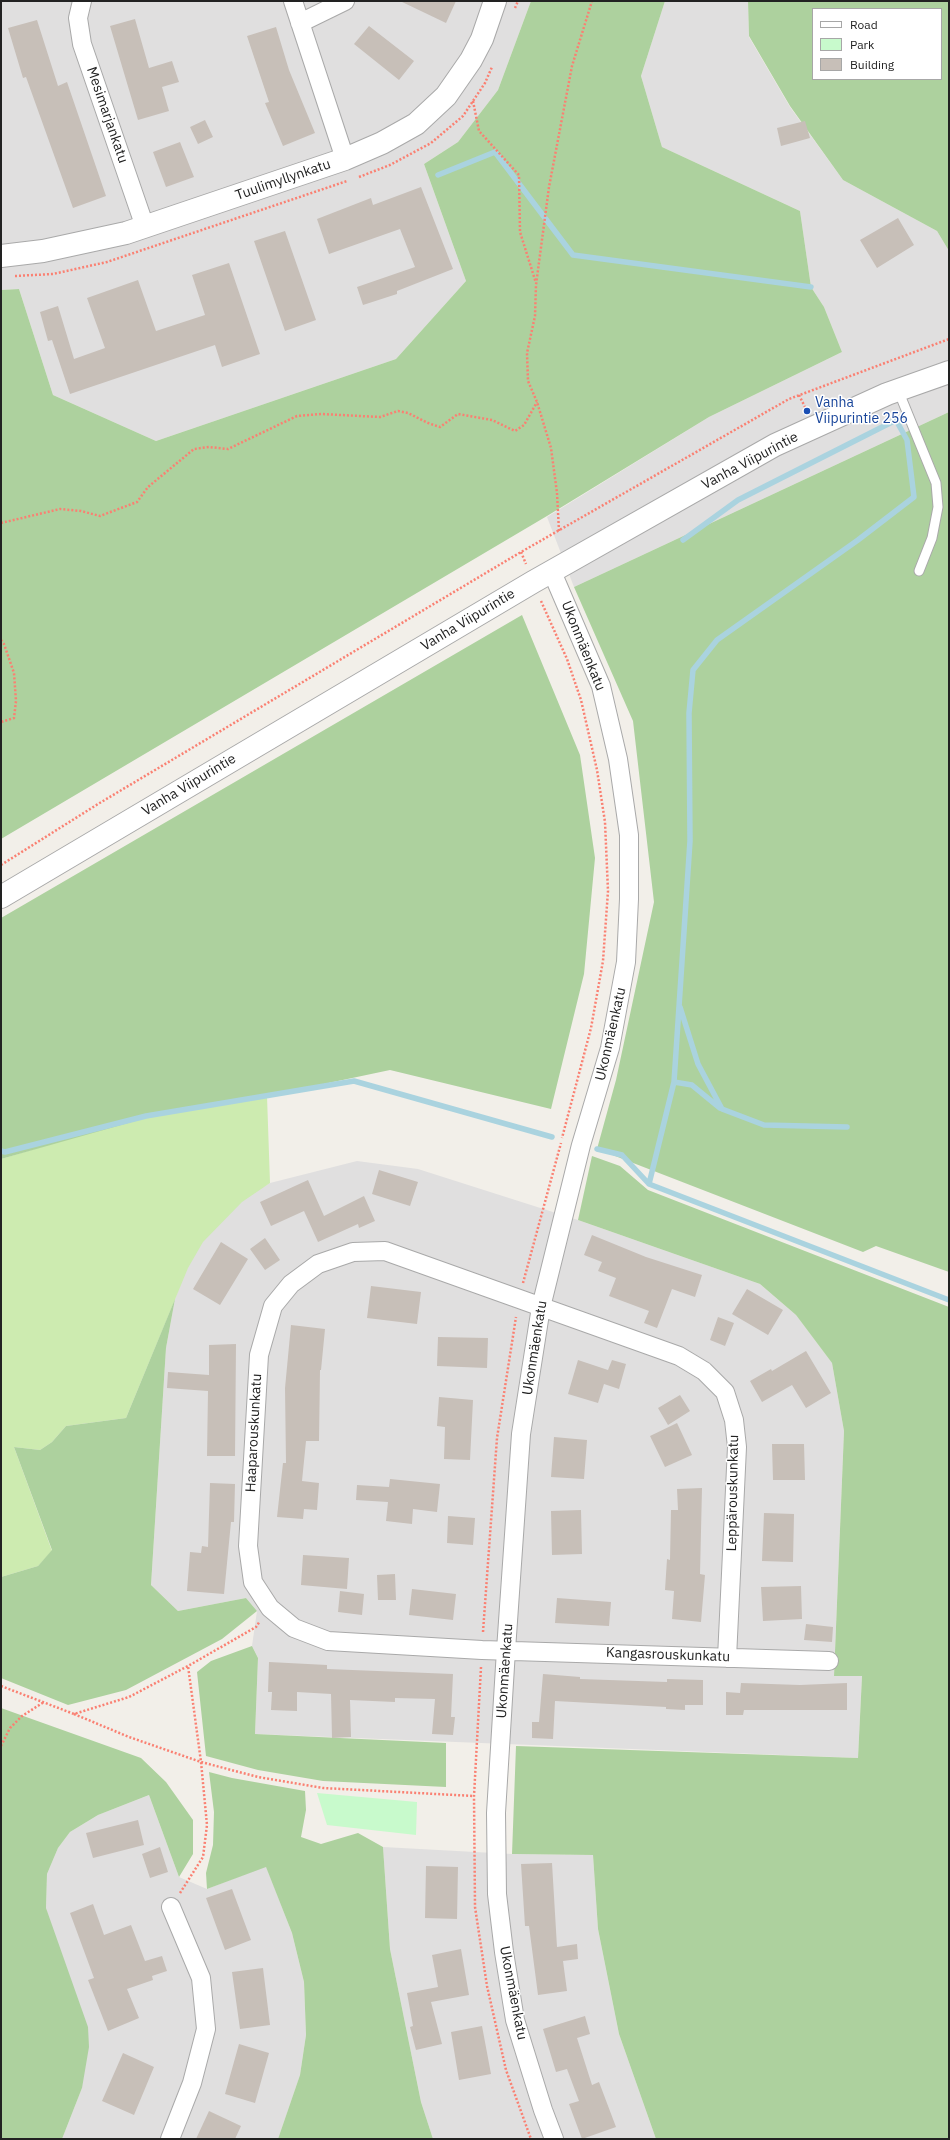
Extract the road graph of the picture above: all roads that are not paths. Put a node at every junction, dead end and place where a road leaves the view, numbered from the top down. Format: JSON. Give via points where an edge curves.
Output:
{"nodes":[{"id":1,"x":82,"y":1,"type":"edge"},
{"id":2,"x":293,"y":1,"type":"edge"},
{"id":3,"x":345,"y":1,"type":"edge"},
{"id":4,"x":495,"y":1,"type":"edge"},
{"id":5,"x":300,"y":23,"type":"junction"},
{"id":6,"x":345,"y":159,"type":"junction"},
{"id":7,"x":146,"y":227,"type":"junction"},
{"id":8,"x":1,"y":256,"type":"edge"},
{"id":9,"x":949,"y":372,"type":"edge"},
{"id":10,"x":898,"y":390,"type":"junction"},
{"id":11,"x":918,"y":571,"type":"dead end"},
{"id":12,"x":552,"y":572,"type":"junction"},
{"id":13,"x":1,"y":897,"type":"edge"},
{"id":14,"x":541,"y":1307,"type":"junction"},
{"id":15,"x":506,"y":1650,"type":"junction"},
{"id":16,"x":727,"y":1658,"type":"junction"},
{"id":17,"x":829,"y":1661,"type":"dead end"},
{"id":18,"x":171,"y":1907,"type":"road end"},
{"id":19,"x":170,"y":2139,"type":"edge"},
{"id":20,"x":554,"y":2139,"type":"edge"}],
"edges":[{"from":1,"to":7,"type":"street","name":"Mesimarjankatu","via":[[78,18],[82,44]]},
{"from":2,"to":5,"type":"street"},
{"from":3,"to":5,"type":"street"},
{"from":4,"to":6,"type":"street","name":"Tuulimyllynkatu","via":[[471,60],[446,96],[416,124],[382,143]]},
{"from":5,"to":6,"type":"street"},
{"from":6,"to":7,"type":"street","name":"Tuulimyllynkatu"},
{"from":7,"to":8,"type":"street","name":"Tuulimyllynkatu","via":[[84,244]]},
{"from":9,"to":10,"type":"street","name":"Vanha Viipurintie"},
{"from":10,"to":11,"type":"lane","via":[[936,483],[938,507],[932,538]]},
{"from":10,"to":12,"type":"street","name":"Vanha Viipurintie","via":[[775,445]]},
{"from":12,"to":13,"type":"street","name":"Vanha Viipurintie"},
{"from":12,"to":14,"type":"street","name":"Ukonmäenkatu","via":[[603,694],[618,758],[629,835],[630,899],[626,962],[610,1048],[581,1145]]},
{"from":14,"to":15,"type":"street","name":"Ukonmäenkatu","via":[[521,1434]]},
{"from":14,"to":15,"type":"street","name":"Haaparouskunkatu","via":[[385,1251],[353,1252],[318,1264],[291,1284],[273,1306],[259,1355],[248,1546],[253,1582],[270,1608],[294,1628],[328,1641]]},
{"from":14,"to":16,"type":"street","name":"Leppärouskunkatu","via":[[679,1356],[704,1371],[725,1392],[734,1420],[738,1447]]},
{"from":15,"to":16,"type":"street","name":"Kangasrouskunkatu"},
{"from":15,"to":20,"type":"street","name":"Ukonmäenkatu","via":[[496,1813],[497,1894],[515,2020],[542,2110]]},
{"from":16,"to":17,"type":"street","name":"Kangasrouskunkatu"},
{"from":18,"to":19,"type":"street","via":[[201,1978],[206,2029],[192,2083]]}]}
